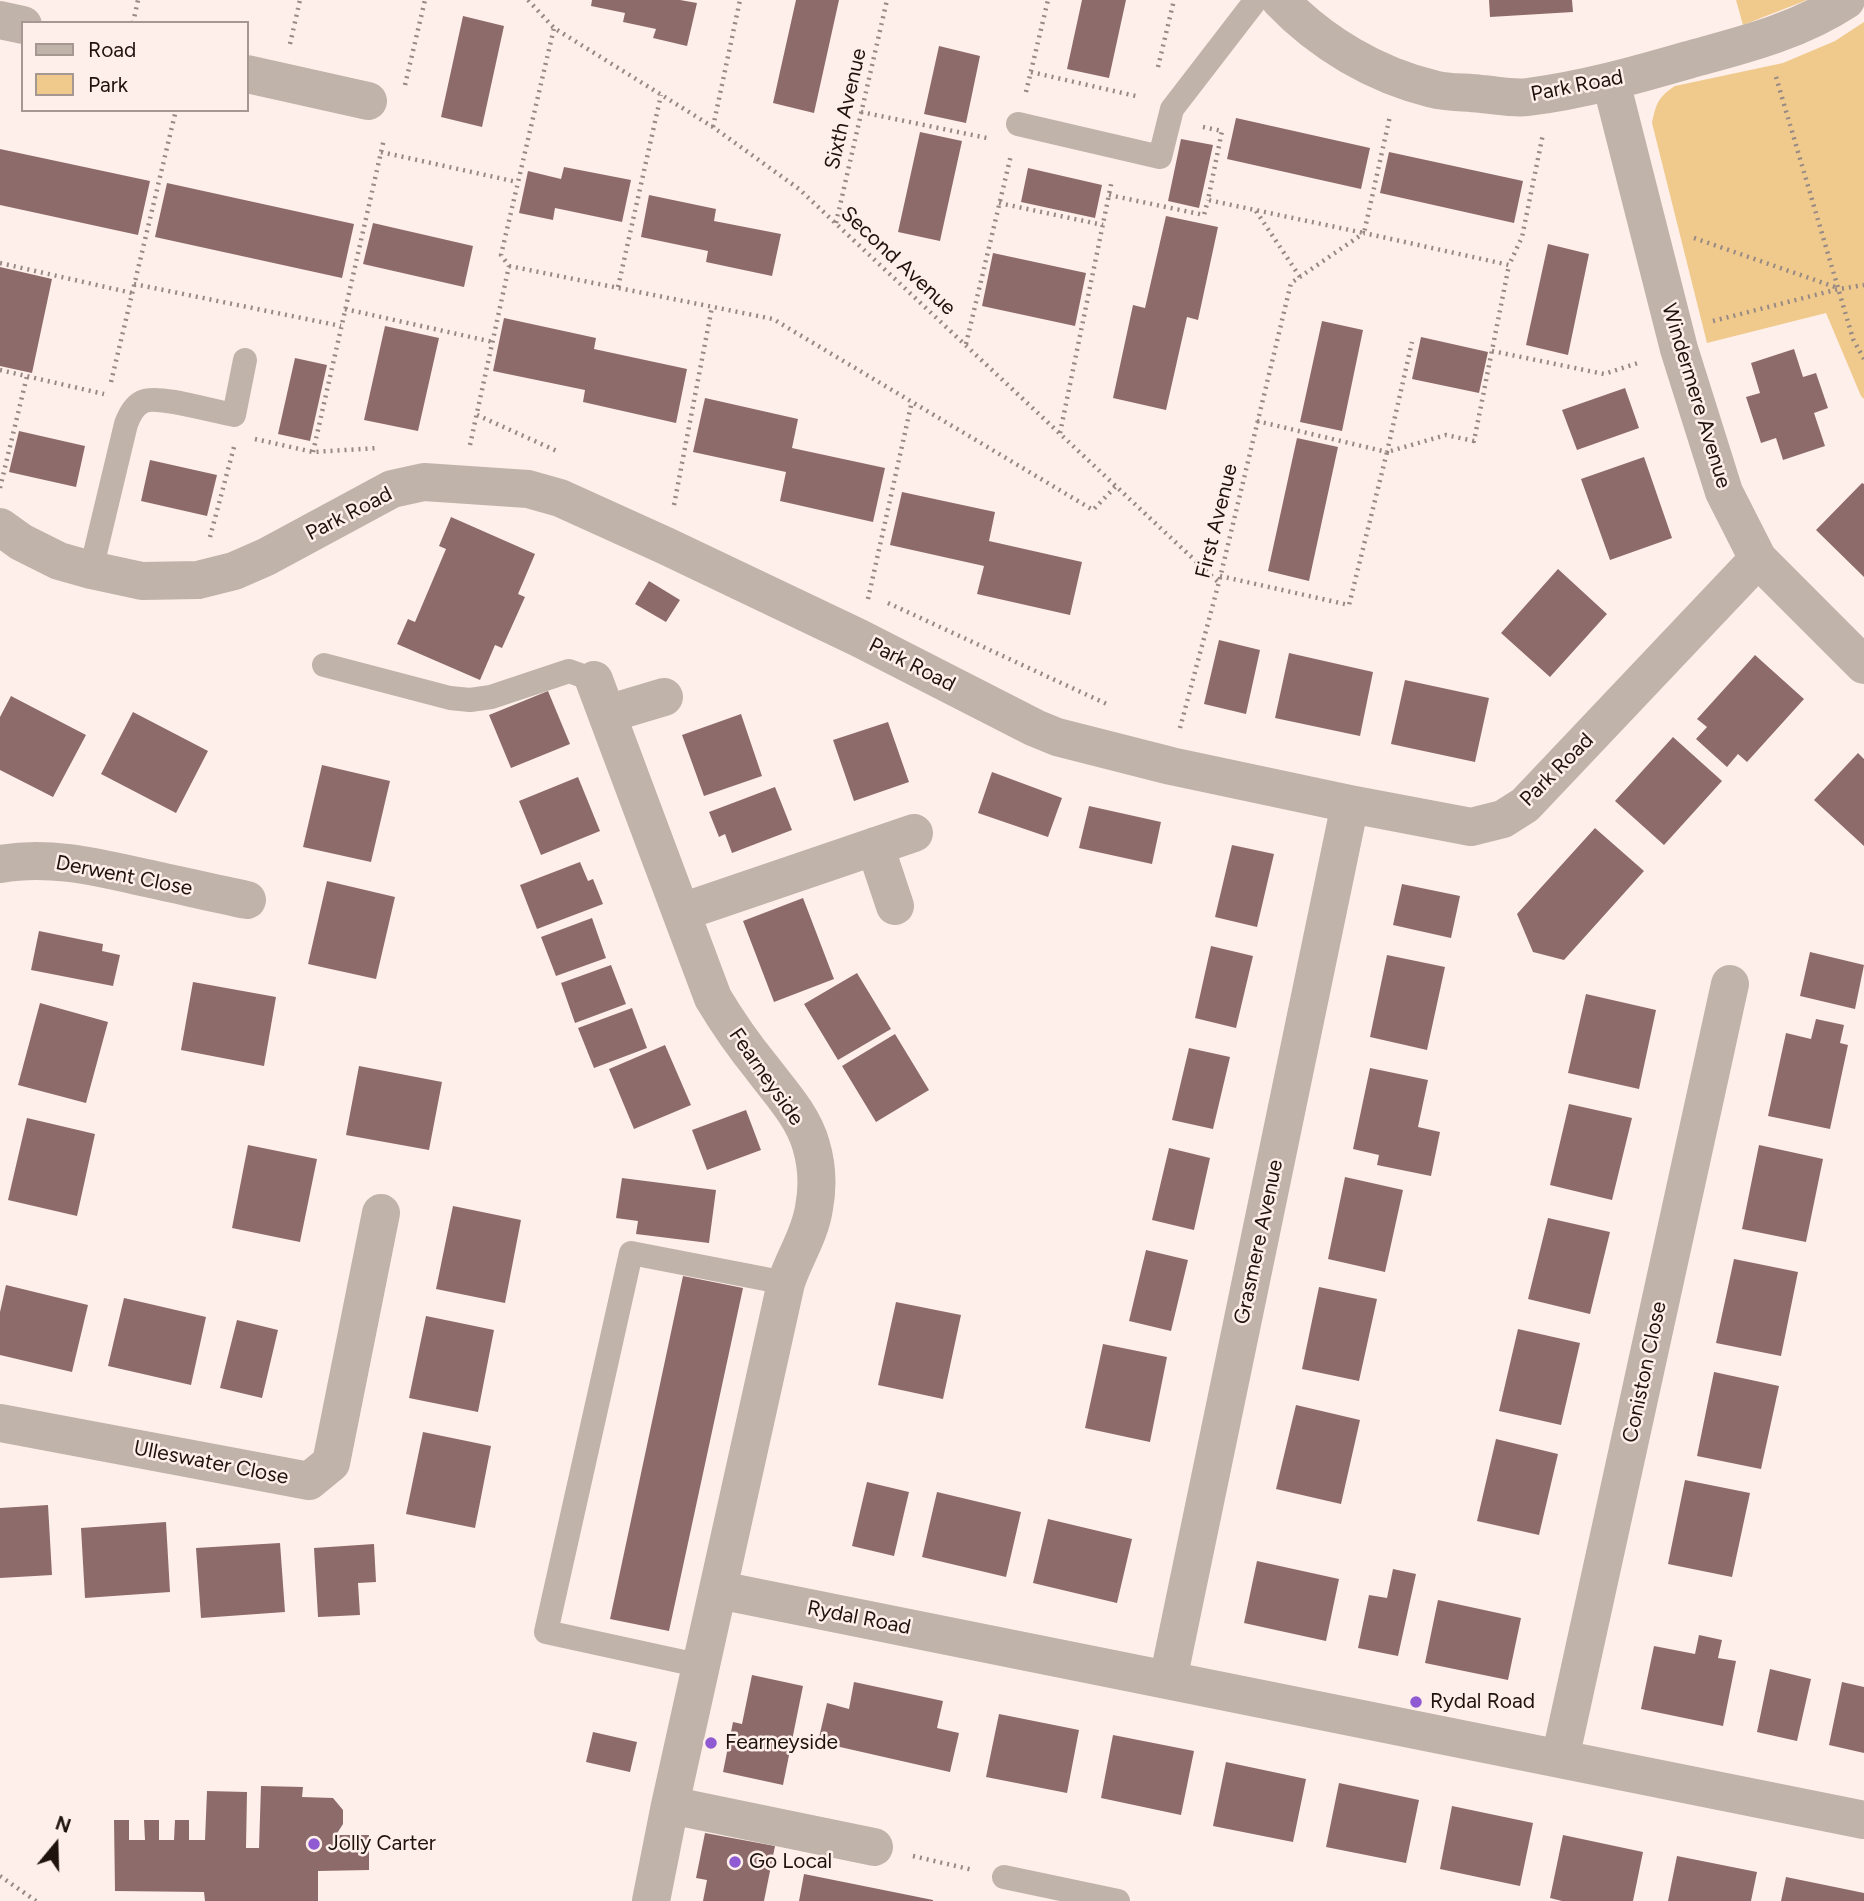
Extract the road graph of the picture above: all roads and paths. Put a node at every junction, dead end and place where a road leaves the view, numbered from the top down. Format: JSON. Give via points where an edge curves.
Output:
{"nodes":[{"id":1,"x":138,"y":0,"type":"edge"},
{"id":2,"x":528,"y":0,"type":"edge"},
{"id":3,"x":740,"y":0,"type":"edge"},
{"id":4,"x":887,"y":0,"type":"edge"},
{"id":5,"x":1048,"y":0,"type":"edge"},
{"id":6,"x":1174,"y":0,"type":"edge"},
{"id":7,"x":1256,"y":0,"type":"edge"},
{"id":8,"x":1280,"y":0,"type":"edge"},
{"id":9,"x":1846,"y":0,"type":"edge"},
{"id":10,"x":0,"y":20,"type":"edge"},
{"id":11,"x":133,"y":21,"type":"edge"},
{"id":12,"x":21,"y":25,"type":"edge"},
{"id":13,"x":554,"y":28,"type":"junction"},
{"id":14,"x":1765,"y":39,"type":"junction"},
{"id":15,"x":1031,"y":72,"type":"junction"},
{"id":16,"x":248,"y":74,"type":"edge"},
{"id":17,"x":1399,"y":78,"type":"junction"},
{"id":18,"x":1611,"y":82,"type":"junction"},
{"id":19,"x":1552,"y":93,"type":"junction"},
{"id":20,"x":661,"y":95,"type":"junction"},
{"id":21,"x":1164,"y":109,"type":"junction"},
{"id":22,"x":176,"y":112,"type":"edge"},
{"id":23,"x":861,"y":112,"type":"junction"},
{"id":24,"x":377,"y":118,"type":"joint"},
{"id":25,"x":713,"y":127,"type":"junction"},
{"id":26,"x":1016,"y":134,"type":"junction"},
{"id":27,"x":1118,"y":148,"type":"junction"},
{"id":28,"x":381,"y":152,"type":"junction"},
{"id":29,"x":517,"y":182,"type":"junction"},
{"id":30,"x":1109,"y":195,"type":"junction"},
{"id":31,"x":1208,"y":200,"type":"junction"},
{"id":32,"x":999,"y":203,"type":"junction"},
{"id":33,"x":1255,"y":210,"type":"junction"},
{"id":34,"x":1647,"y":222,"type":"junction"},
{"id":35,"x":836,"y":224,"type":"junction"},
{"id":36,"x":1102,"y":226,"type":"junction"},
{"id":37,"x":1364,"y":233,"type":"junction"},
{"id":38,"x":0,"y":263,"type":"edge"},
{"id":39,"x":1509,"y":265,"type":"junction"},
{"id":40,"x":509,"y":266,"type":"junction"},
{"id":41,"x":1300,"y":277,"type":"junction"},
{"id":42,"x":134,"y":284,"type":"junction"},
{"id":43,"x":1864,"y":285,"type":"edge"},
{"id":44,"x":618,"y":287,"type":"junction"},
{"id":45,"x":1839,"y":289,"type":"junction"},
{"id":46,"x":132,"y":293,"type":"junction"},
{"id":47,"x":712,"y":307,"type":"junction"},
{"id":48,"x":345,"y":309,"type":"junction"},
{"id":49,"x":341,"y":326,"type":"junction"},
{"id":50,"x":1677,"y":340,"type":"junction"},
{"id":51,"x":493,"y":342,"type":"junction"},
{"id":52,"x":1412,"y":342,"type":"dead end"},
{"id":53,"x":966,"y":345,"type":"junction"},
{"id":54,"x":1492,"y":351,"type":"junction"},
{"id":55,"x":1864,"y":359,"type":"edge"},
{"id":56,"x":246,"y":360,"type":"dead end"},
{"id":57,"x":0,"y":370,"type":"edge"},
{"id":58,"x":27,"y":376,"type":"junction"},
{"id":59,"x":108,"y":395,"type":"junction"},
{"id":60,"x":912,"y":401,"type":"junction"},
{"id":61,"x":1257,"y":421,"type":"junction"},
{"id":62,"x":126,"y":424,"type":"junction"},
{"id":63,"x":235,"y":425,"type":"junction"},
{"id":64,"x":1060,"y":433,"type":"junction"},
{"id":65,"x":388,"y":448,"type":"dead end"},
{"id":66,"x":313,"y":452,"type":"junction"},
{"id":67,"x":1387,"y":452,"type":"junction"},
{"id":68,"x":462,"y":484,"type":"junction"},
{"id":69,"x":1116,"y":486,"type":"junction"},
{"id":70,"x":0,"y":488,"type":"edge"},
{"id":71,"x":0,"y":527,"type":"edge"},
{"id":72,"x":666,"y":546,"type":"junction"},
{"id":73,"x":1758,"y":559,"type":"junction"},
{"id":74,"x":92,"y":570,"type":"junction"},
{"id":75,"x":1219,"y":579,"type":"junction"},
{"id":76,"x":198,"y":580,"type":"junction"},
{"id":77,"x":859,"y":638,"type":"junction"},
{"id":78,"x":324,"y":665,"type":"dead end"},
{"id":79,"x":1864,"y":665,"type":"edge"},
{"id":80,"x":600,"y":697,"type":"junction"},
{"id":81,"x":664,"y":697,"type":"dead end"},
{"id":82,"x":1171,"y":766,"type":"junction"},
{"id":83,"x":1350,"y":804,"type":"junction"},
{"id":84,"x":914,"y":833,"type":"dead end"},
{"id":85,"x":875,"y":846,"type":"junction"},
{"id":86,"x":0,"y":863,"type":"edge"},
{"id":87,"x":247,"y":900,"type":"dead end"},
{"id":88,"x":895,"y":906,"type":"dead end"},
{"id":89,"x":682,"y":912,"type":"junction"},
{"id":90,"x":1730,"y":984,"type":"dead end"},
{"id":91,"x":380,"y":1213,"type":"dead end"},
{"id":92,"x":786,"y":1283,"type":"junction"},
{"id":93,"x":0,"y":1423,"type":"edge"},
{"id":94,"x":719,"y":1590,"type":"junction"},
{"id":95,"x":702,"y":1666,"type":"junction"},
{"id":96,"x":1168,"y":1680,"type":"junction"},
{"id":97,"x":1560,"y":1759,"type":"junction"},
{"id":98,"x":670,"y":1805,"type":"junction"},
{"id":99,"x":1864,"y":1820,"type":"edge"},
{"id":100,"x":874,"y":1847,"type":"joint"},
{"id":101,"x":0,"y":1876,"type":"edge"},
{"id":102,"x":1004,"y":1877,"type":"joint"},
{"id":103,"x":36,"y":1901,"type":"edge"},
{"id":104,"x":651,"y":1901,"type":"edge"},
{"id":105,"x":1118,"y":1901,"type":"edge"}],
"edges":[{"from":1,"to":11,"type":"path"},
{"from":2,"to":13,"type":"path","name":"Second Avenue"},
{"from":3,"to":25,"type":"path"},
{"from":4,"to":23,"type":"path","name":"Sixth Avenue"},
{"from":5,"to":15,"type":"path"},
{"from":6,"to":21,"type":"path"},
{"from":7,"to":21,"type":"lane"},
{"from":8,"to":17,"type":"street","name":"Park Road","via":[[1354,59]]},
{"from":9,"to":14,"type":"street","name":"Park Road"},
{"from":10,"to":12,"type":"street"},
{"from":13,"to":20,"type":"path","name":"Second Avenue"},
{"from":13,"to":29,"type":"path"},
{"from":14,"to":18,"type":"street","name":"Park Road"},
{"from":14,"to":45,"type":"path"},
{"from":15,"to":21,"type":"path"},
{"from":15,"to":26,"type":"path"},
{"from":16,"to":24,"type":"street"},
{"from":17,"to":19,"type":"street","name":"Park Road","via":[[1435,89],[1525,97]]},
{"from":17,"to":37,"type":"path"},
{"from":18,"to":19,"type":"street","name":"Park Road"},
{"from":18,"to":34,"type":"street","name":"Windermere Avenue"},
{"from":19,"to":39,"type":"path","via":[[1522,237]]},
{"from":20,"to":25,"type":"path","name":"Second Avenue"},
{"from":20,"to":44,"type":"path"},
{"from":21,"to":27,"type":"lane","via":[[1160,157]]},
{"from":21,"to":31,"type":"path","via":[[1222,131]]},
{"from":22,"to":42,"type":"path"},
{"from":23,"to":26,"type":"path"},
{"from":23,"to":35,"type":"path","name":"Sixth Avenue"},
{"from":24,"to":28,"type":"path"},
{"from":25,"to":35,"type":"path","name":"Second Avenue","via":[[799,189]]},
{"from":26,"to":27,"type":"lane"},
{"from":26,"to":32,"type":"path"},
{"from":27,"to":30,"type":"path"},
{"from":28,"to":29,"type":"path"},
{"from":28,"to":48,"type":"path"},
{"from":29,"to":40,"type":"path","via":[[501,255]]},
{"from":30,"to":31,"type":"path","via":[[1204,215]]},
{"from":30,"to":36,"type":"path"},
{"from":31,"to":33,"type":"path"},
{"from":32,"to":36,"type":"path"},
{"from":32,"to":53,"type":"path"},
{"from":33,"to":37,"type":"path"},
{"from":33,"to":41,"type":"path"},
{"from":34,"to":45,"type":"path"},
{"from":34,"to":50,"type":"street","name":"Windermere Avenue"},
{"from":35,"to":53,"type":"path","name":"Second Avenue"},
{"from":36,"to":64,"type":"path"},
{"from":37,"to":39,"type":"path"},
{"from":37,"to":41,"type":"path"},
{"from":38,"to":46,"type":"path"},
{"from":39,"to":54,"type":"path"},
{"from":40,"to":44,"type":"path"},
{"from":40,"to":51,"type":"path"},
{"from":41,"to":61,"type":"path","name":"First Avenue","via":[[1291,283]]},
{"from":42,"to":46,"type":"path"},
{"from":42,"to":49,"type":"path"},
{"from":43,"to":45,"type":"path"},
{"from":44,"to":47,"type":"path"},
{"from":45,"to":50,"type":"path"},
{"from":45,"to":55,"type":"path","via":[[1853,339]]},
{"from":46,"to":59,"type":"path"},
{"from":47,"to":60,"type":"path","via":[[773,319]]},
{"from":47,"to":72,"type":"path"},
{"from":48,"to":49,"type":"path"},
{"from":48,"to":51,"type":"path"},
{"from":49,"to":66,"type":"path"},
{"from":50,"to":54,"type":"path","via":[[1604,374]]},
{"from":50,"to":73,"type":"street","name":"Windermere Avenue","via":[[1724,492]]},
{"from":51,"to":68,"type":"path"},
{"from":52,"to":67,"type":"path"},
{"from":53,"to":64,"type":"path","name":"Second Avenue"},
{"from":54,"to":67,"type":"path","via":[[1474,441],[1446,435]]},
{"from":56,"to":63,"type":"lane"},
{"from":57,"to":58,"type":"path"},
{"from":58,"to":59,"type":"path"},
{"from":58,"to":70,"type":"path"},
{"from":59,"to":62,"type":"path","via":[[106,404]]},
{"from":60,"to":69,"type":"path","via":[[1093,510]]},
{"from":60,"to":77,"type":"path"},
{"from":61,"to":67,"type":"path"},
{"from":61,"to":75,"type":"path","name":"First Avenue"},
{"from":62,"to":63,"type":"lane","via":[[142,402],[158,399]]},
{"from":62,"to":74,"type":"lane"},
{"from":63,"to":66,"type":"path"},
{"from":63,"to":76,"type":"path"},
{"from":64,"to":69,"type":"path","name":"Second Avenue"},
{"from":65,"to":66,"type":"path"},
{"from":67,"to":75,"type":"path","via":[[1349,605]]},
{"from":68,"to":72,"type":"street","name":"Park Road","via":[[528,489],[561,498]]},
{"from":68,"to":76,"type":"street","name":"Park Road","via":[[424,482],[392,489],[266,557]]},
{"from":69,"to":75,"type":"path","name":"Second Avenue"},
{"from":71,"to":74,"type":"street","name":"Park Road","via":[[59,561]]},
{"from":72,"to":77,"type":"street","name":"Park Road"},
{"from":73,"to":79,"type":"street","name":"Windermere Avenue"},
{"from":73,"to":83,"type":"street","name":"Park Road","via":[[1525,806],[1503,819],[1471,827]]},
{"from":74,"to":76,"type":"street","name":"Park Road","via":[[142,580]]},
{"from":75,"to":82,"type":"path","name":"First Avenue"},
{"from":77,"to":82,"type":"street","name":"Park Road","via":[[1035,728]]},
{"from":78,"to":80,"type":"lane","via":[[470,700],[569,671]]},
{"from":80,"to":81,"type":"street"},
{"from":80,"to":89,"type":"street","name":"Fearneyside"},
{"from":82,"to":83,"type":"street","name":"Park Road"},
{"from":83,"to":96,"type":"street","name":"Grasmere Avenue"},
{"from":84,"to":85,"type":"street"},
{"from":85,"to":88,"type":"street"},
{"from":85,"to":89,"type":"street"},
{"from":86,"to":87,"type":"street","name":"Derwent Close","via":[[59,861]]},
{"from":89,"to":92,"type":"street","name":"Fearneyside","via":[[713,998],[795,1111],[811,1144],[818,1180],[814,1210]]},
{"from":90,"to":97,"type":"street","name":"Coniston Close"},
{"from":91,"to":93,"type":"street","name":"Ulleswater Close","via":[[331,1463],[309,1481]]},
{"from":92,"to":94,"type":"street","name":"Fearneyside"},
{"from":92,"to":95,"type":"lane","via":[[631,1253],[546,1632]]},
{"from":94,"to":95,"type":"street","name":"Fearneyside"},
{"from":94,"to":96,"type":"street","name":"Rydal Road"},
{"from":95,"to":98,"type":"street","name":"Fearneyside"},
{"from":96,"to":97,"type":"street","name":"Rydal Road"},
{"from":97,"to":99,"type":"street","name":"Rydal Road"},
{"from":98,"to":100,"type":"street"},
{"from":98,"to":104,"type":"street","name":"Fearneyside"},
{"from":100,"to":102,"type":"path"},
{"from":101,"to":103,"type":"path"},
{"from":102,"to":105,"type":"lane"}]}
